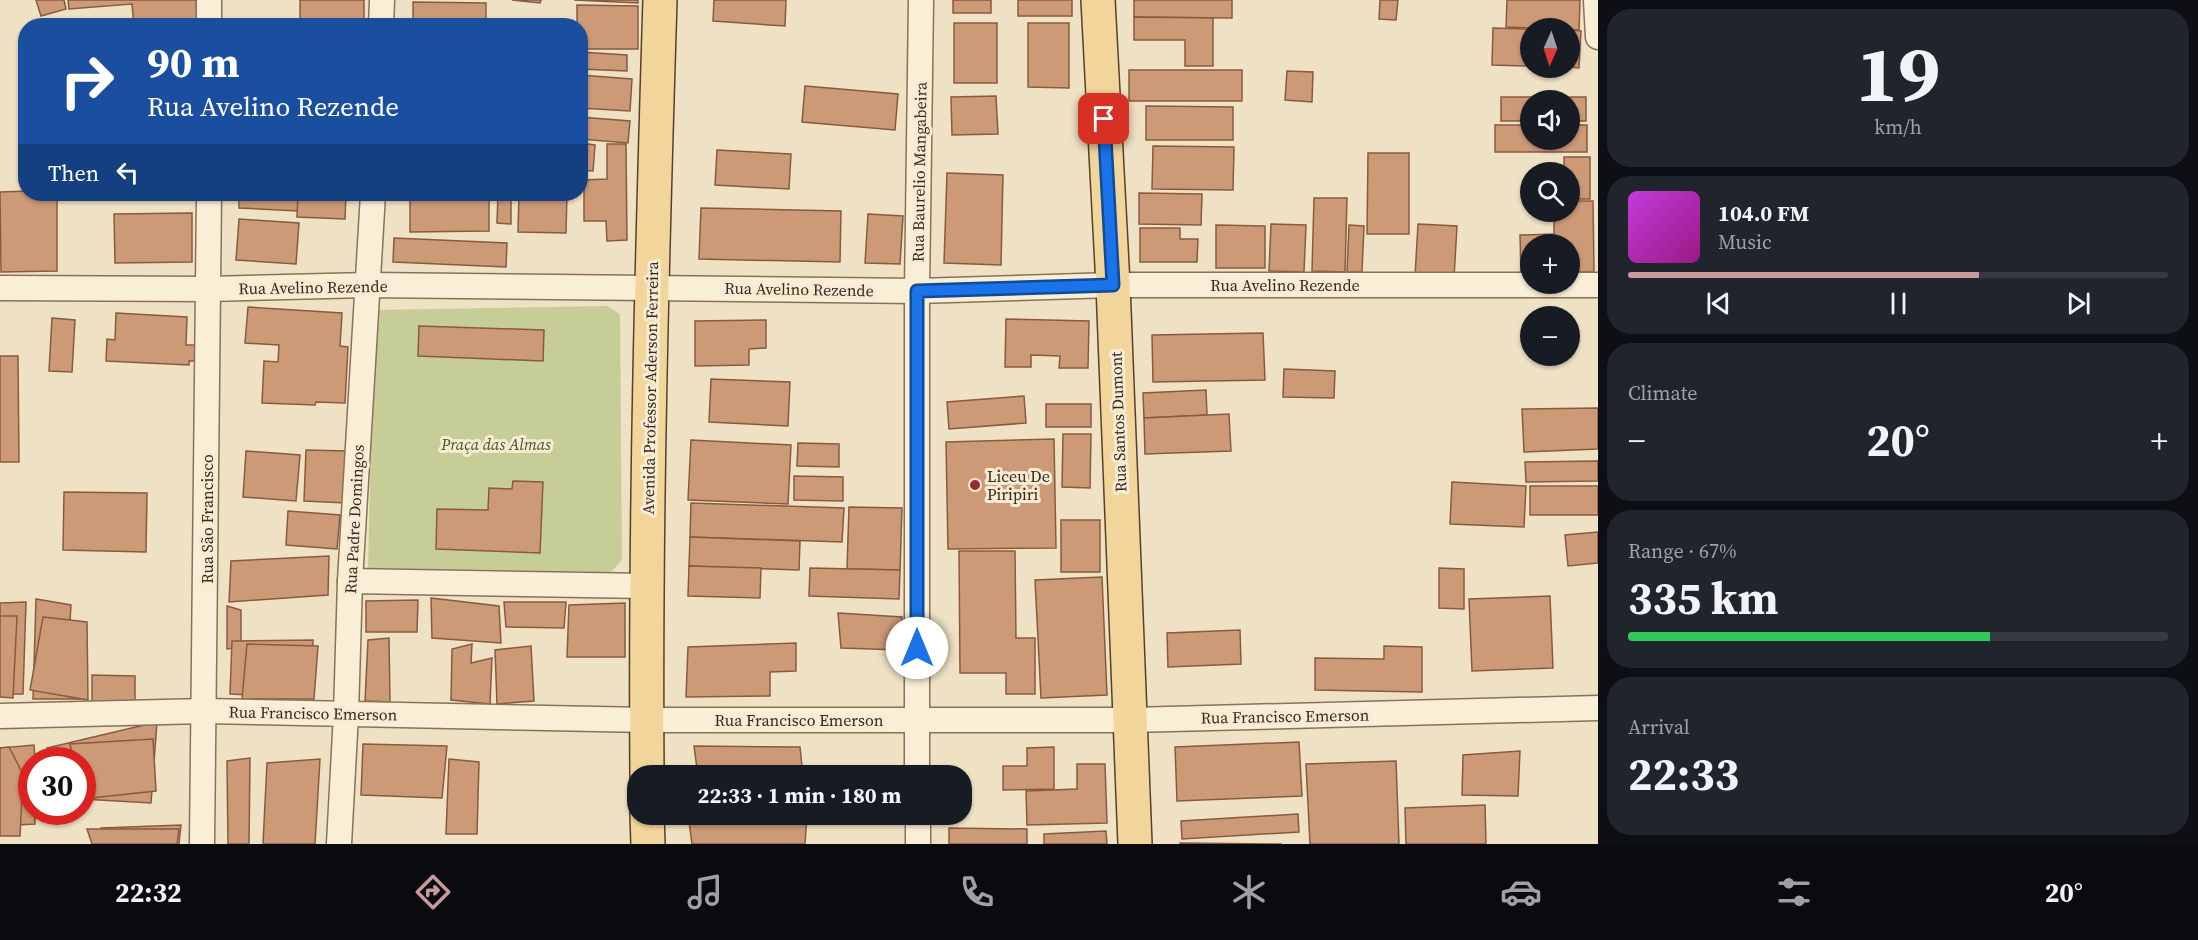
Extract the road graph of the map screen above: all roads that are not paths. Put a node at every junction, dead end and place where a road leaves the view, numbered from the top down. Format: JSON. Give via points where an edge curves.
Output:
{"nodes":[{"id":1,"x":208,"y":0,"type":"edge"},
{"id":2,"x":382,"y":0,"type":"edge"},
{"id":3,"x":660,"y":0,"type":"edge"},
{"id":4,"x":921,"y":0,"type":"edge"},
{"id":5,"x":1098,"y":0,"type":"edge"},
{"id":6,"x":1596,"y":0,"type":"edge"},
{"id":7,"x":208,"y":18,"type":"edge"},
{"id":8,"x":381,"y":18,"type":"edge"},
{"id":9,"x":1598,"y":37,"type":"edge"},
{"id":10,"x":209,"y":201,"type":"edge"},
{"id":11,"x":373,"y":201,"type":"edge"},
{"id":12,"x":368,"y":285,"type":"junction"},
{"id":13,"x":1113,"y":285,"type":"junction"},
{"id":14,"x":1598,"y":285,"type":"edge"},
{"id":15,"x":651,"y":287,"type":"junction"},
{"id":16,"x":0,"y":288,"type":"edge"},
{"id":17,"x":209,"y":289,"type":"junction"},
{"id":18,"x":917,"y":291,"type":"junction"},
{"id":19,"x":350,"y":581,"type":"junction"},
{"id":20,"x":647,"y":586,"type":"junction"},
{"id":21,"x":1598,"y":708,"type":"edge"},
{"id":22,"x":205,"y":711,"type":"junction"},
{"id":23,"x":346,"y":714,"type":"junction"},
{"id":24,"x":0,"y":716,"type":"edge"},
{"id":25,"x":647,"y":720,"type":"junction"},
{"id":26,"x":917,"y":720,"type":"junction"},
{"id":27,"x":1131,"y":720,"type":"junction"},
{"id":28,"x":647,"y":765,"type":"edge"},
{"id":29,"x":917,"y":765,"type":"edge"},
{"id":30,"x":647,"y":825,"type":"edge"},
{"id":31,"x":918,"y":825,"type":"edge"},
{"id":32,"x":202,"y":844,"type":"edge"},
{"id":33,"x":339,"y":844,"type":"edge"},
{"id":34,"x":648,"y":844,"type":"edge"},
{"id":35,"x":918,"y":844,"type":"edge"},
{"id":36,"x":1135,"y":844,"type":"edge"}],
"edges":[{"from":1,"to":7,"type":"street"},
{"from":2,"to":8,"type":"street"},
{"from":3,"to":15,"type":"main road","name":"Avenida Professor Aderson Ferreira"},
{"from":4,"to":18,"type":"street","name":"Rua Baurelio Mangabeira"},
{"from":5,"to":13,"type":"main road","name":"Rua Santos Dumont"},
{"from":6,"to":9,"type":"street"},
{"from":10,"to":17,"type":"street","name":"Rua São Francisco"},
{"from":11,"to":12,"type":"street","name":"Rua Padre Domingos"},
{"from":12,"to":15,"type":"street","name":"Rua Avelino Rezende"},
{"from":12,"to":17,"type":"street","name":"Rua Avelino Rezende"},
{"from":12,"to":19,"type":"street","name":"Rua Padre Domingos"},
{"from":13,"to":14,"type":"street","name":"Rua Avelino Rezende"},
{"from":13,"to":18,"type":"street","name":"Rua Avelino Rezende"},
{"from":13,"to":27,"type":"main road","name":"Rua Santos Dumont"},
{"from":15,"to":18,"type":"street","name":"Rua Avelino Rezende"},
{"from":15,"to":20,"type":"main road","name":"Avenida Professor Aderson Ferreira"},
{"from":16,"to":17,"type":"street","name":"Rua Avelino Rezende"},
{"from":17,"to":22,"type":"street","name":"Rua São Francisco"},
{"from":18,"to":26,"type":"street","name":"Rua Baurelio Mangabeira"},
{"from":19,"to":20,"type":"street"},
{"from":19,"to":23,"type":"street","name":"Rua Padre Domingos"},
{"from":20,"to":25,"type":"main road","name":"Avenida Professor Aderson Ferreira"},
{"from":21,"to":27,"type":"street","name":"Rua Francisco Emerson"},
{"from":22,"to":23,"type":"street","name":"Rua Francisco Emerson"},
{"from":22,"to":24,"type":"street","name":"Rua Francisco Emerson"},
{"from":22,"to":32,"type":"street","name":"Rua São Francisco"},
{"from":23,"to":25,"type":"street","name":"Rua Francisco Emerson"},
{"from":23,"to":33,"type":"street","name":"Rua Padre Domingos"},
{"from":25,"to":26,"type":"street","name":"Rua Francisco Emerson"},
{"from":25,"to":28,"type":"main road","name":"Avenida Professor Aderson Ferreira"},
{"from":26,"to":27,"type":"street","name":"Rua Francisco Emerson"},
{"from":26,"to":29,"type":"street","name":"Rua Baurelio Mangabeira"},
{"from":27,"to":36,"type":"main road","name":"Rua Santos Dumont"},
{"from":30,"to":34,"type":"main road"},
{"from":31,"to":35,"type":"street"}]}
